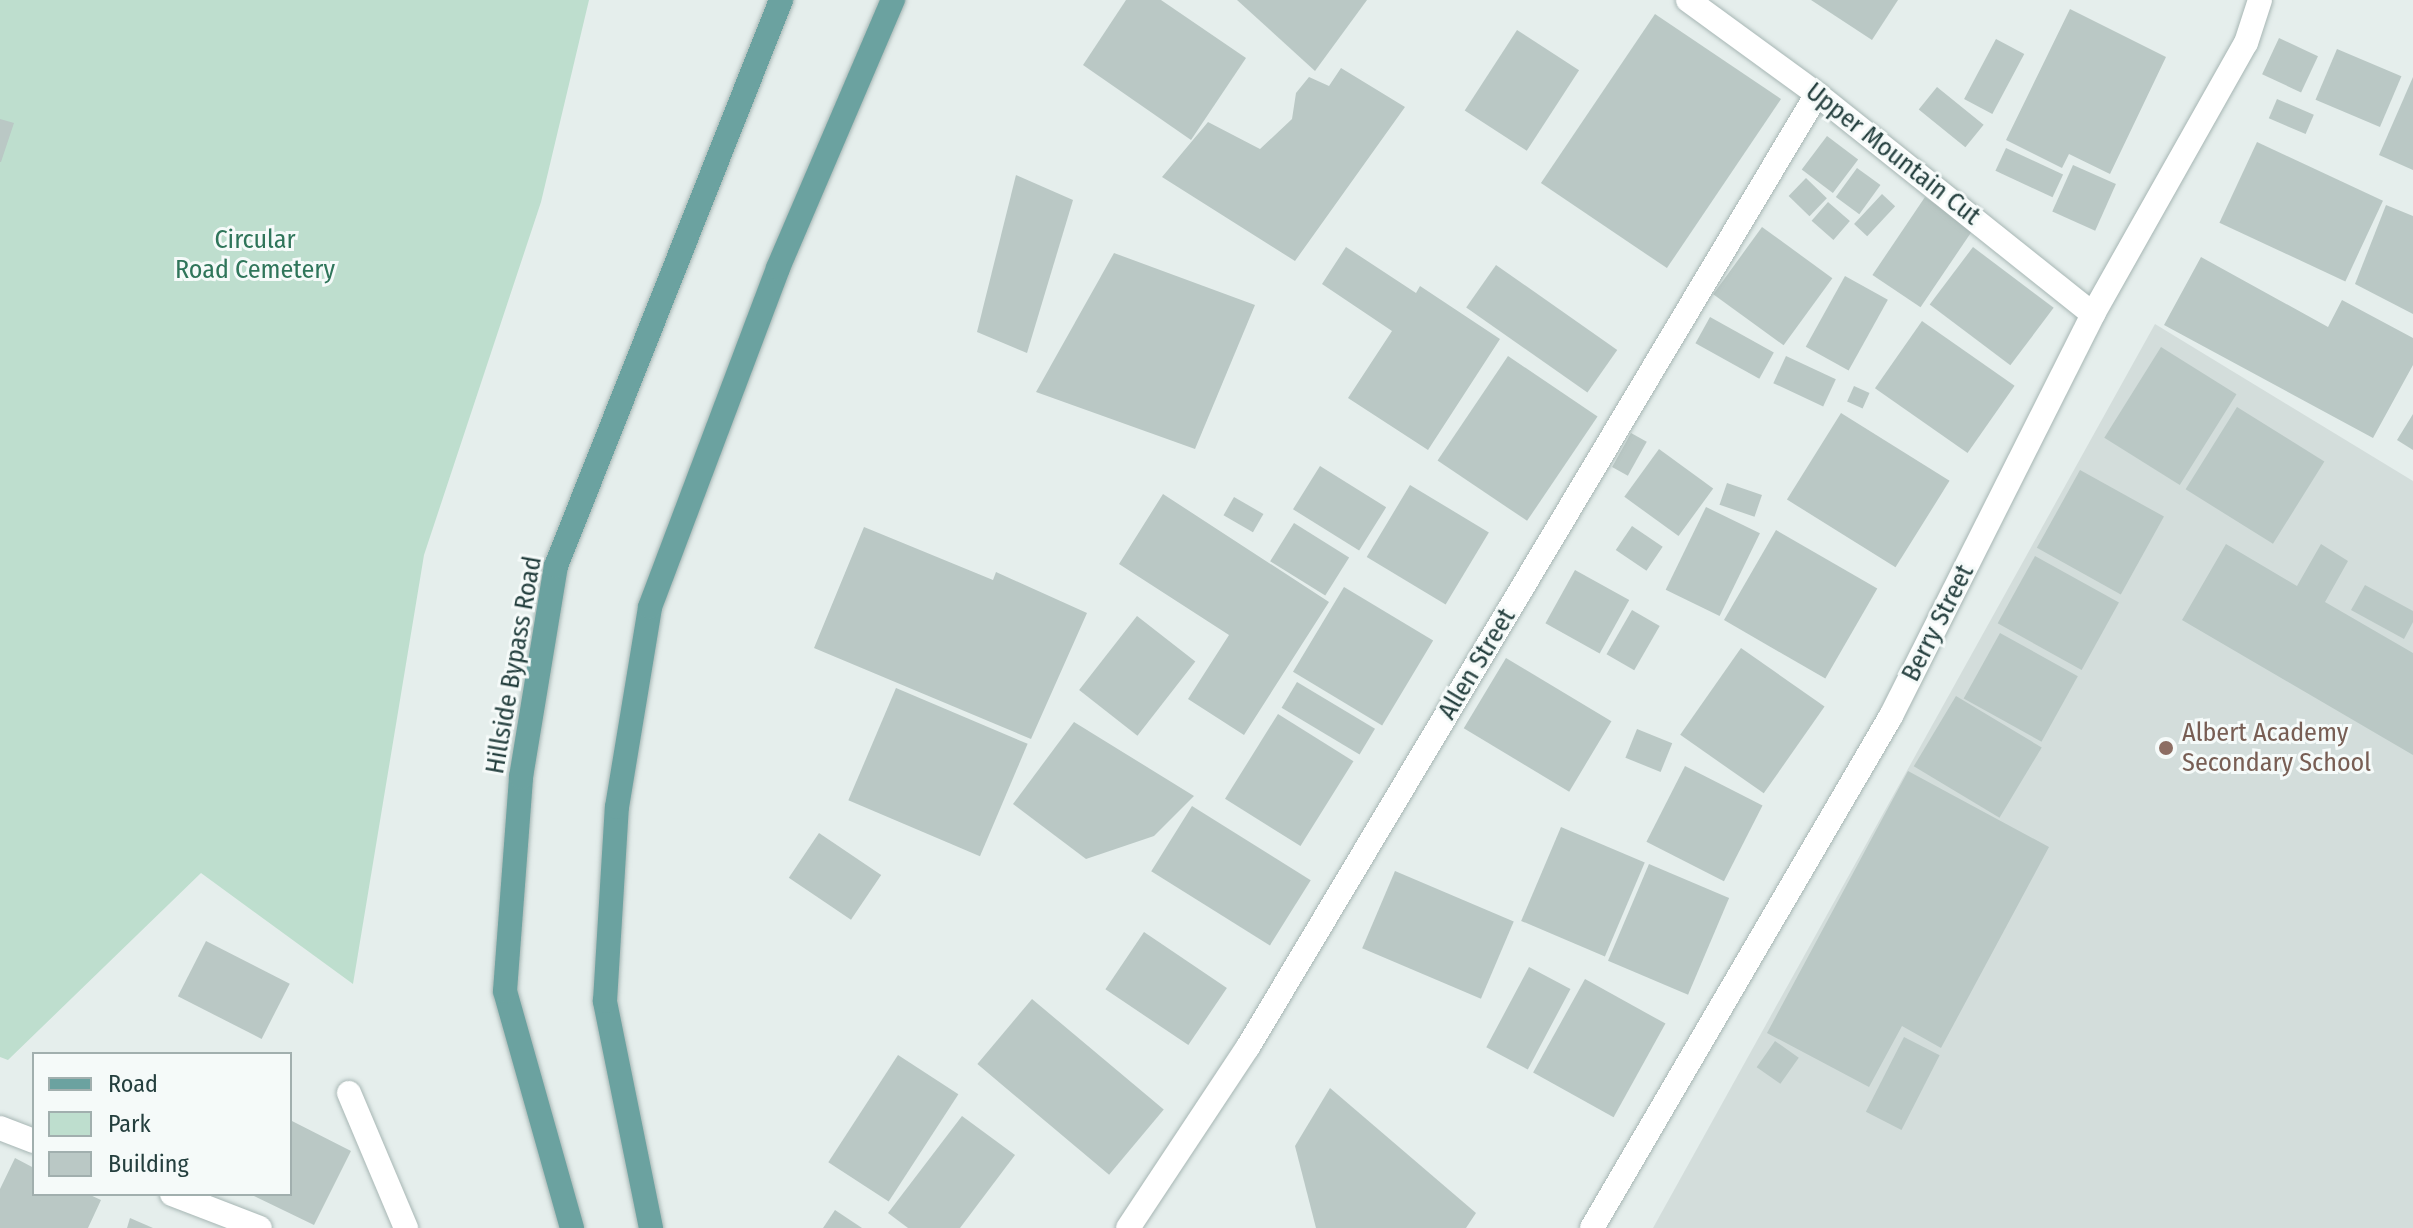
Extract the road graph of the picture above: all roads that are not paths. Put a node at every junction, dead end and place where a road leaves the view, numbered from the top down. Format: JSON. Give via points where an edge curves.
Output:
{"nodes":[{"id":1,"x":781,"y":0,"type":"edge"},
{"id":2,"x":893,"y":0,"type":"edge"},
{"id":3,"x":1688,"y":0,"type":"edge"},
{"id":4,"x":2260,"y":2,"type":"edge"},
{"id":5,"x":1817,"y":94,"type":"junction"},
{"id":6,"x":2093,"y":314,"type":"junction"},
{"id":7,"x":349,"y":1093,"type":"dead end"},
{"id":8,"x":0,"y":1128,"type":"edge"},
{"id":9,"x":32,"y":1140,"type":"edge"},
{"id":10,"x":177,"y":1196,"type":"edge"},
{"id":11,"x":260,"y":1228,"type":"edge"},
{"id":12,"x":406,"y":1228,"type":"edge"},
{"id":13,"x":572,"y":1228,"type":"edge"},
{"id":14,"x":651,"y":1228,"type":"edge"},
{"id":15,"x":1128,"y":1228,"type":"edge"},
{"id":16,"x":1592,"y":1228,"type":"edge"}],
"edges":[{"from":1,"to":13,"type":"main road","name":"Hillside Bypass Road","via":[[556,566],[521,777],[505,991]]},
{"from":2,"to":14,"type":"main road","via":[[778,268],[650,607],[617,807],[605,1001]]},
{"from":3,"to":5,"type":"street","name":"Upper Mountain Cut"},
{"from":4,"to":6,"type":"street","name":"Berry Street","via":[[2246,43]]},
{"from":5,"to":6,"type":"street","name":"Upper Mountain Cut"},
{"from":5,"to":15,"type":"street","name":"Allen Street","via":[[1248,1047]]},
{"from":6,"to":16,"type":"street","name":"Berry Street","via":[[1891,716]]},
{"from":7,"to":12,"type":"street"},
{"from":8,"to":9,"type":"street"},
{"from":10,"to":11,"type":"street"}]}
